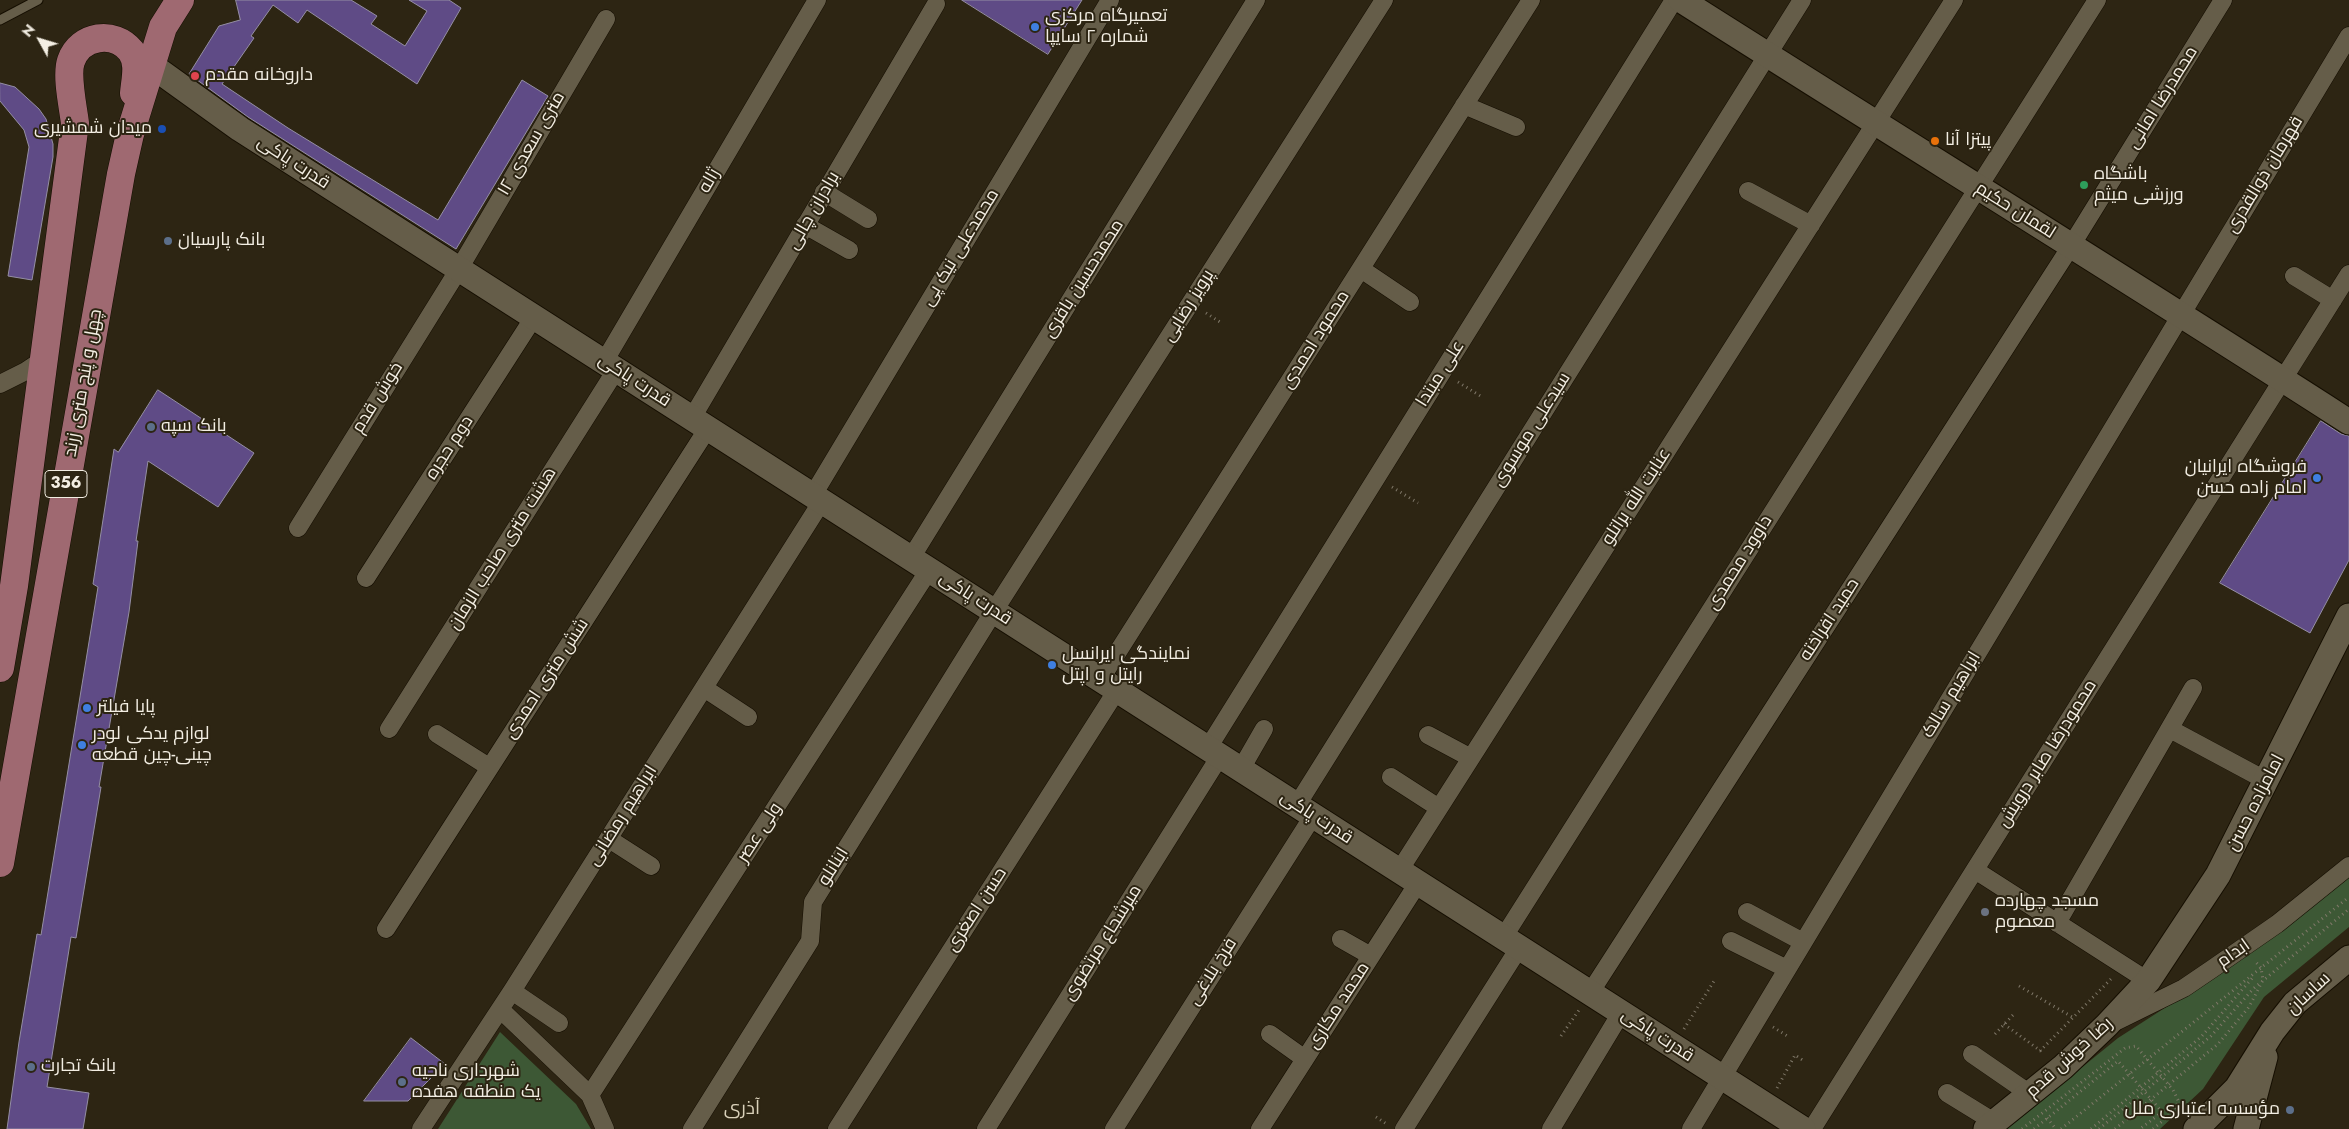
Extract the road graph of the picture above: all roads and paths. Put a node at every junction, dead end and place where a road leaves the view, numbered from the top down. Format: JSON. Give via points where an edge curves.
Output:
{"nodes":[{"id":1,"x":38,"y":0,"type":"edge"},
{"id":2,"x":180,"y":0,"type":"edge"},
{"id":3,"x":817,"y":0,"type":"edge"},
{"id":4,"x":1110,"y":0,"type":"edge"},
{"id":5,"x":1256,"y":0,"type":"edge"},
{"id":6,"x":1384,"y":0,"type":"edge"},
{"id":7,"x":1531,"y":0,"type":"edge"},
{"id":8,"x":1674,"y":0,"type":"edge"},
{"id":9,"x":1680,"y":0,"type":"edge"},
{"id":10,"x":1802,"y":0,"type":"edge"},
{"id":11,"x":1954,"y":0,"type":"edge"},
{"id":12,"x":2096,"y":0,"type":"edge"},
{"id":13,"x":2223,"y":0,"type":"edge"},
{"id":14,"x":936,"y":4,"type":"dead end"},
{"id":15,"x":606,"y":19,"type":"dead end"},
{"id":16,"x":0,"y":20,"type":"edge"},
{"id":17,"x":2349,"y":36,"type":"edge"},
{"id":18,"x":1767,"y":55,"type":"junction"},
{"id":19,"x":151,"y":65,"type":"junction"},
{"id":20,"x":1464,"y":105,"type":"junction"},
{"id":21,"x":1876,"y":124,"type":"junction"},
{"id":22,"x":1516,"y":127,"type":"dead end"},
{"id":23,"x":130,"y":134,"type":"junction"},
{"id":24,"x":1977,"y":188,"type":"junction"},
{"id":25,"x":1748,"y":191,"type":"dead end"},
{"id":26,"x":824,"y":192,"type":"junction"},
{"id":27,"x":868,"y":219,"type":"dead end"},
{"id":28,"x":805,"y":225,"type":"junction"},
{"id":29,"x":1811,"y":225,"type":"junction"},
{"id":30,"x":2071,"y":246,"type":"junction"},
{"id":31,"x":849,"y":250,"type":"dead end"},
{"id":32,"x":459,"y":269,"type":"junction"},
{"id":33,"x":1361,"y":269,"type":"junction"},
{"id":34,"x":2349,"y":274,"type":"edge"},
{"id":35,"x":2294,"y":276,"type":"dead end"},
{"id":36,"x":2333,"y":300,"type":"junction"},
{"id":37,"x":1410,"y":302,"type":"dead end"},
{"id":38,"x":2182,"y":314,"type":"junction"},
{"id":39,"x":534,"y":317,"type":"junction"},
{"id":40,"x":44,"y":359,"type":"junction"},
{"id":41,"x":610,"y":366,"type":"junction"},
{"id":42,"x":1442,"y":372,"type":"junction"},
{"id":43,"x":2284,"y":380,"type":"junction"},
{"id":44,"x":0,"y":384,"type":"edge"},
{"id":45,"x":1482,"y":397,"type":"dead end"},
{"id":46,"x":2349,"y":422,"type":"edge"},
{"id":47,"x":700,"y":423,"type":"junction"},
{"id":48,"x":1376,"y":478,"type":"junction"},
{"id":49,"x":818,"y":498,"type":"junction"},
{"id":50,"x":1418,"y":503,"type":"dead end"},
{"id":51,"x":298,"y":528,"type":"dead end"},
{"id":52,"x":920,"y":564,"type":"junction"},
{"id":53,"x":366,"y":578,"type":"dead end"},
{"id":54,"x":7,"y":589,"type":"edge"},
{"id":55,"x":994,"y":612,"type":"junction"},
{"id":56,"x":2349,"y":616,"type":"edge"},
{"id":57,"x":0,"y":668,"type":"edge"},
{"id":58,"x":1109,"y":685,"type":"junction"},
{"id":59,"x":704,"y":688,"type":"junction"},
{"id":60,"x":2193,"y":688,"type":"dead end"},
{"id":61,"x":748,"y":716,"type":"dead end"},
{"id":62,"x":389,"y":729,"type":"dead end"},
{"id":63,"x":1264,"y":729,"type":"dead end"},
{"id":64,"x":2170,"y":729,"type":"junction"},
{"id":65,"x":437,"y":734,"type":"dead end"},
{"id":66,"x":1428,"y":735,"type":"dead end"},
{"id":67,"x":1214,"y":752,"type":"junction"},
{"id":68,"x":1472,"y":758,"type":"junction"},
{"id":69,"x":490,"y":768,"type":"junction"},
{"id":70,"x":1241,"y":769,"type":"junction"},
{"id":71,"x":1391,"y":777,"type":"dead end"},
{"id":72,"x":2267,"y":782,"type":"junction"},
{"id":73,"x":1439,"y":808,"type":"junction"},
{"id":74,"x":1305,"y":810,"type":"junction"},
{"id":75,"x":608,"y":838,"type":"junction"},
{"id":76,"x":0,"y":863,"type":"edge"},
{"id":77,"x":651,"y":866,"type":"dead end"},
{"id":78,"x":2349,"y":866,"type":"edge"},
{"id":79,"x":1975,"y":870,"type":"junction"},
{"id":80,"x":1409,"y":877,"type":"junction"},
{"id":81,"x":2349,"y":897,"type":"edge"},
{"id":82,"x":2349,"y":909,"type":"edge"},
{"id":83,"x":1747,"y":912,"type":"dead end"},
{"id":84,"x":2057,"y":923,"type":"junction"},
{"id":85,"x":386,"y":930,"type":"dead end"},
{"id":86,"x":1341,"y":939,"type":"dead end"},
{"id":87,"x":1731,"y":941,"type":"dead end"},
{"id":88,"x":1803,"y":942,"type":"junction"},
{"id":89,"x":1511,"y":943,"type":"junction"},
{"id":90,"x":2242,"y":948,"type":"junction"},
{"id":91,"x":1371,"y":956,"type":"junction"},
{"id":92,"x":2349,"y":958,"type":"edge"},
{"id":93,"x":2123,"y":964,"type":"junction"},
{"id":94,"x":2261,"y":968,"type":"junction"},
{"id":95,"x":1787,"y":969,"type":"junction"},
{"id":96,"x":2263,"y":980,"type":"junction"},
{"id":97,"x":1714,"y":981,"type":"dead end"},
{"id":98,"x":2148,"y":981,"type":"junction"},
{"id":99,"x":2019,"y":986,"type":"dead end"},
{"id":100,"x":512,"y":991,"type":"junction"},
{"id":101,"x":1590,"y":993,"type":"junction"},
{"id":102,"x":500,"y":1009,"type":"junction"},
{"id":103,"x":1621,"y":1013,"type":"junction"},
{"id":104,"x":2014,"y":1014,"type":"dead end"},
{"id":105,"x":2074,"y":1018,"type":"junction"},
{"id":106,"x":559,"y":1023,"type":"dead end"},
{"id":107,"x":2004,"y":1024,"type":"junction"},
{"id":108,"x":2108,"y":1026,"type":"junction"},
{"id":109,"x":2272,"y":1032,"type":"junction"},
{"id":110,"x":1270,"y":1034,"type":"dead end"},
{"id":111,"x":1995,"y":1034,"type":"dead end"},
{"id":112,"x":1561,"y":1036,"type":"dead end"},
{"id":113,"x":1673,"y":1046,"type":"junction"},
{"id":114,"x":2040,"y":1051,"type":"junction"},
{"id":115,"x":1972,"y":1054,"type":"dead end"},
{"id":116,"x":1305,"y":1059,"type":"junction"},
{"id":117,"x":1804,"y":1061,"type":"dead end"},
{"id":118,"x":2063,"y":1067,"type":"junction"},
{"id":119,"x":1722,"y":1077,"type":"junction"},
{"id":120,"x":1947,"y":1092,"type":"dead end"},
{"id":121,"x":2030,"y":1094,"type":"junction"},
{"id":122,"x":590,"y":1095,"type":"junction"},
{"id":123,"x":1766,"y":1106,"type":"junction"},
{"id":124,"x":2047,"y":1118,"type":"junction"},
{"id":125,"x":1990,"y":1126,"type":"edge"},
{"id":126,"x":421,"y":1129,"type":"edge"},
{"id":127,"x":605,"y":1129,"type":"edge"},
{"id":128,"x":692,"y":1129,"type":"edge"},
{"id":129,"x":837,"y":1129,"type":"edge"},
{"id":130,"x":986,"y":1129,"type":"edge"},
{"id":131,"x":1114,"y":1129,"type":"edge"},
{"id":132,"x":1260,"y":1129,"type":"edge"},
{"id":133,"x":1404,"y":1129,"type":"edge"},
{"id":134,"x":1551,"y":1129,"type":"edge"},
{"id":135,"x":1690,"y":1129,"type":"edge"},
{"id":136,"x":1802,"y":1129,"type":"edge"},
{"id":137,"x":1812,"y":1129,"type":"edge"},
{"id":138,"x":2022,"y":1129,"type":"edge"},
{"id":139,"x":2034,"y":1129,"type":"edge"},
{"id":140,"x":2056,"y":1129,"type":"edge"},
{"id":141,"x":2061,"y":1129,"type":"edge"},
{"id":142,"x":2091,"y":1129,"type":"edge"},
{"id":143,"x":2099,"y":1129,"type":"edge"},
{"id":144,"x":2115,"y":1129,"type":"edge"},
{"id":145,"x":2140,"y":1129,"type":"edge"},
{"id":146,"x":2153,"y":1129,"type":"edge"},
{"id":147,"x":2196,"y":1129,"type":"edge"},
{"id":148,"x":2246,"y":1129,"type":"edge"}],
"edges":[{"from":1,"to":16,"type":"lane"},
{"from":2,"to":19,"type":"main road","name":"چهل و پنج متری زرند","number":"356","via":[[163,27]]},
{"from":3,"to":41,"type":"street","name":"ژاله"},
{"from":4,"to":49,"type":"street","name":"محمدعلی نیک پی"},
{"from":5,"to":52,"type":"street","name":"محمدحسین باقری"},
{"from":6,"to":55,"type":"street","name":"پرویز رضایی"},
{"from":7,"to":20,"type":"street","name":"محمود احمدی"},
{"from":8,"to":42,"type":"street","name":"علی مبتدا"},
{"from":9,"to":18,"type":"street","name":"لقمان حکیم"},
{"from":10,"to":18,"type":"street","name":"سیدعلی موسوی"},
{"from":11,"to":21,"type":"street","name":"عنایت الله براتلو"},
{"from":12,"to":24,"type":"street","name":"داوود محمدی"},
{"from":13,"to":30,"type":"street","name":"محمدرضا امانی"},
{"from":14,"to":26,"type":"street","name":"برادران چالی"},
{"from":15,"to":32,"type":"street","name":"۱۲ متری سعدی"},
{"from":17,"to":38,"type":"street","name":"قهرمان ذوالقدری"},
{"from":18,"to":21,"type":"street","name":"لقمان حکیم"},
{"from":18,"to":74,"type":"street","name":"سیدعلی موسوی"},
{"from":19,"to":23,"type":"main road","name":"چهل و پنج متری زرند","number":"356"},
{"from":19,"to":32,"type":"street","name":"قدرت پاکی","via":[[240,129]]},
{"from":20,"to":22,"type":"street"},
{"from":20,"to":33,"type":"street","name":"محمود احمدی"},
{"from":21,"to":24,"type":"street","name":"لقمان حکیم"},
{"from":21,"to":29,"type":"street","name":"عنایت الله براتلو"},
{"from":23,"to":40,"type":"main road","number":"356","via":[[136,65],[131,51],[104,36],[90,40],[77,49],[70,62],[74,123]]},
{"from":23,"to":76,"type":"main road","name":"چهل و پنج متری زرند","number":"356"},
{"from":24,"to":30,"type":"street","name":"لقمان حکیم"},
{"from":24,"to":89,"type":"street","name":"داوود محمدی"},
{"from":25,"to":29,"type":"street"},
{"from":26,"to":27,"type":"street"},
{"from":26,"to":28,"type":"street","name":"برادران چالی"},
{"from":28,"to":31,"type":"street"},
{"from":28,"to":47,"type":"street","name":"برادران چالی"},
{"from":29,"to":68,"type":"street","name":"عنایت الله براتلو"},
{"from":30,"to":38,"type":"street","name":"لقمان حکیم"},
{"from":30,"to":101,"type":"street","name":"حمید افراخته"},
{"from":32,"to":39,"type":"street","name":"قدرت پاکی"},
{"from":32,"to":51,"type":"street","name":"خوش قدم"},
{"from":33,"to":37,"type":"street"},
{"from":33,"to":58,"type":"street","name":"محمود احمدی"},
{"from":34,"to":36,"type":"street","name":"محمودرضا صابر درویش"},
{"from":35,"to":36,"type":"street"},
{"from":36,"to":43,"type":"street","name":"محمودرضا صابر درویش"},
{"from":38,"to":43,"type":"street","name":"لقمان حکیم"},
{"from":38,"to":88,"type":"street","name":"ابراهیم سالک"},
{"from":39,"to":41,"type":"street","name":"قدرت پاکی"},
{"from":39,"to":53,"type":"street","name":"دوم حجره"},
{"from":40,"to":44,"type":"street"},
{"from":40,"to":54,"type":"main road","number":"356"},
{"from":41,"to":47,"type":"street","name":"قدرت پاکی"},
{"from":41,"to":62,"type":"street","name":"هشت متری صاحب الزمان"},
{"from":42,"to":45,"type":"path"},
{"from":42,"to":48,"type":"street","name":"علی مبتدا"},
{"from":43,"to":46,"type":"street","name":"لقمان حکیم"},
{"from":43,"to":79,"type":"street","name":"محمودرضا صابر درویش"},
{"from":47,"to":49,"type":"street","name":"قدرت پاکی"},
{"from":47,"to":69,"type":"street","name":"شش متری احمدی"},
{"from":48,"to":50,"type":"path"},
{"from":48,"to":67,"type":"street","name":"علی مبتدا"},
{"from":49,"to":52,"type":"street","name":"قدرت پاکی"},
{"from":49,"to":59,"type":"street","name":"ابراهیم رمضانی"},
{"from":52,"to":55,"type":"street","name":"قدرت پاکی"},
{"from":52,"to":122,"type":"street","name":"ولی عصر"},
{"from":54,"to":57,"type":"main road","number":"356"},
{"from":55,"to":58,"type":"street","name":"قدرت پاکی"},
{"from":55,"to":128,"type":"street","name":"اینانلو","via":[[812,902],[810,941]]},
{"from":56,"to":72,"type":"street","name":"امامزاده حسن"},
{"from":58,"to":67,"type":"street","name":"قدرت پاکی"},
{"from":58,"to":129,"type":"street","name":"حسن اصغری"},
{"from":59,"to":61,"type":"street"},
{"from":59,"to":75,"type":"street","name":"ابراهیم رمضانی"},
{"from":60,"to":64,"type":"street"},
{"from":63,"to":70,"type":"street"},
{"from":64,"to":72,"type":"street"},
{"from":64,"to":84,"type":"street"},
{"from":65,"to":69,"type":"street"},
{"from":66,"to":68,"type":"street"},
{"from":67,"to":70,"type":"street","name":"قدرت پاکی"},
{"from":67,"to":130,"type":"street","name":"میرشجاع مرتضوی"},
{"from":68,"to":73,"type":"street","name":"عنایت الله براتلو"},
{"from":69,"to":85,"type":"street","name":"شش متری احمدی"},
{"from":70,"to":74,"type":"street","name":"قدرت پاکی"},
{"from":71,"to":73,"type":"street"},
{"from":72,"to":98,"type":"street","name":"امامزاده حسن","via":[[2218,875]]},
{"from":73,"to":80,"type":"street","name":"عنایت الله براتلو"},
{"from":74,"to":80,"type":"street","name":"قدرت پاکی"},
{"from":74,"to":131,"type":"street","name":"فرخ بلاغی"},
{"from":75,"to":77,"type":"street"},
{"from":75,"to":100,"type":"street","name":"ابراهیم رمضانی"},
{"from":78,"to":90,"type":"street","name":"ابدام"},
{"from":79,"to":84,"type":"street"},
{"from":79,"to":137,"type":"street","name":"محمودرضا صابر درویش"},
{"from":80,"to":89,"type":"street","name":"قدرت پاکی"},
{"from":80,"to":91,"type":"street","name":"محمد مکاری"},
{"from":81,"to":94,"type":"path"},
{"from":82,"to":96,"type":"path"},
{"from":83,"to":88,"type":"street"},
{"from":84,"to":93,"type":"street"},
{"from":86,"to":91,"type":"street"},
{"from":87,"to":95,"type":"street"},
{"from":88,"to":95,"type":"street","name":"ابراهیم سالک"},
{"from":89,"to":101,"type":"street","name":"قدرت پاکی"},
{"from":89,"to":133,"type":"street","name":"داوود محمدی"},
{"from":90,"to":94,"type":"path"},
{"from":90,"to":108,"type":"street","name":"ابدام","via":[[2184,988]]},
{"from":91,"to":116,"type":"street","name":"محمد مکاری"},
{"from":92,"to":109,"type":"street","name":"ساسان","via":[[2295,1003]]},
{"from":93,"to":98,"type":"street"},
{"from":93,"to":105,"type":"path"},
{"from":94,"to":96,"type":"path"},
{"from":94,"to":141,"type":"path"},
{"from":94,"to":142,"type":"path","via":[[2202,1036]]},
{"from":95,"to":119,"type":"street","name":"ابراهیم سالک"},
{"from":96,"to":143,"type":"path","via":[[2211,1036]]},
{"from":96,"to":144,"type":"path","via":[[2249,1006],[2218,1044]]},
{"from":97,"to":113,"type":"path"},
{"from":98,"to":108,"type":"street","name":"رضا خوش قدم"},
{"from":99,"to":105,"type":"path"},
{"from":100,"to":102,"type":"street","name":"ابراهیم رمضانی"},
{"from":100,"to":106,"type":"street"},
{"from":101,"to":103,"type":"street","name":"قدرت پاکی"},
{"from":101,"to":112,"type":"path"},
{"from":102,"to":122,"type":"street"},
{"from":102,"to":126,"type":"street","name":"ابراهیم رمضانی"},
{"from":103,"to":113,"type":"street","name":"قدرت پاکی"},
{"from":103,"to":134,"type":"street"},
{"from":104,"to":107,"type":"path"},
{"from":105,"to":114,"type":"path"},
{"from":107,"to":111,"type":"path"},
{"from":107,"to":114,"type":"path"},
{"from":108,"to":118,"type":"street","name":"رضا خوش قدم"},
{"from":109,"to":147,"type":"street","name":"ساسان","via":[[2237,1088]]},
{"from":109,"to":148,"type":"street"},
{"from":110,"to":116,"type":"street"},
{"from":113,"to":119,"type":"street","name":"قدرت پاکی"},
{"from":114,"to":118,"type":"path"},
{"from":115,"to":121,"type":"street"},
{"from":116,"to":132,"type":"street","name":"محمد مکاری"},
{"from":117,"to":123,"type":"path","via":[[1795,1056]]},
{"from":118,"to":121,"type":"street","name":"رضا خوش قدم"},
{"from":119,"to":123,"type":"street","name":"قدرت پاکی"},
{"from":119,"to":135,"type":"street","name":"ابراهیم سالک"},
{"from":120,"to":125,"type":"street"},
{"from":121,"to":125,"type":"street","name":"رضا خوش قدم"},
{"from":122,"to":127,"type":"street"},
{"from":123,"to":136,"type":"street","name":"قدرت پاکی"},
{"from":124,"to":139,"type":"path","bridge":true},
{"from":124,"to":140,"type":"path","bridge":true},
{"from":124,"to":145,"type":"path","bridge":true,"via":[[2118,1061],[2162,1112]]},
{"from":138,"to":146,"type":"path","bridge":true,"via":[[2125,1048],[2136,1046],[2173,1090],[2179,1102],[2172,1114]]}]}
